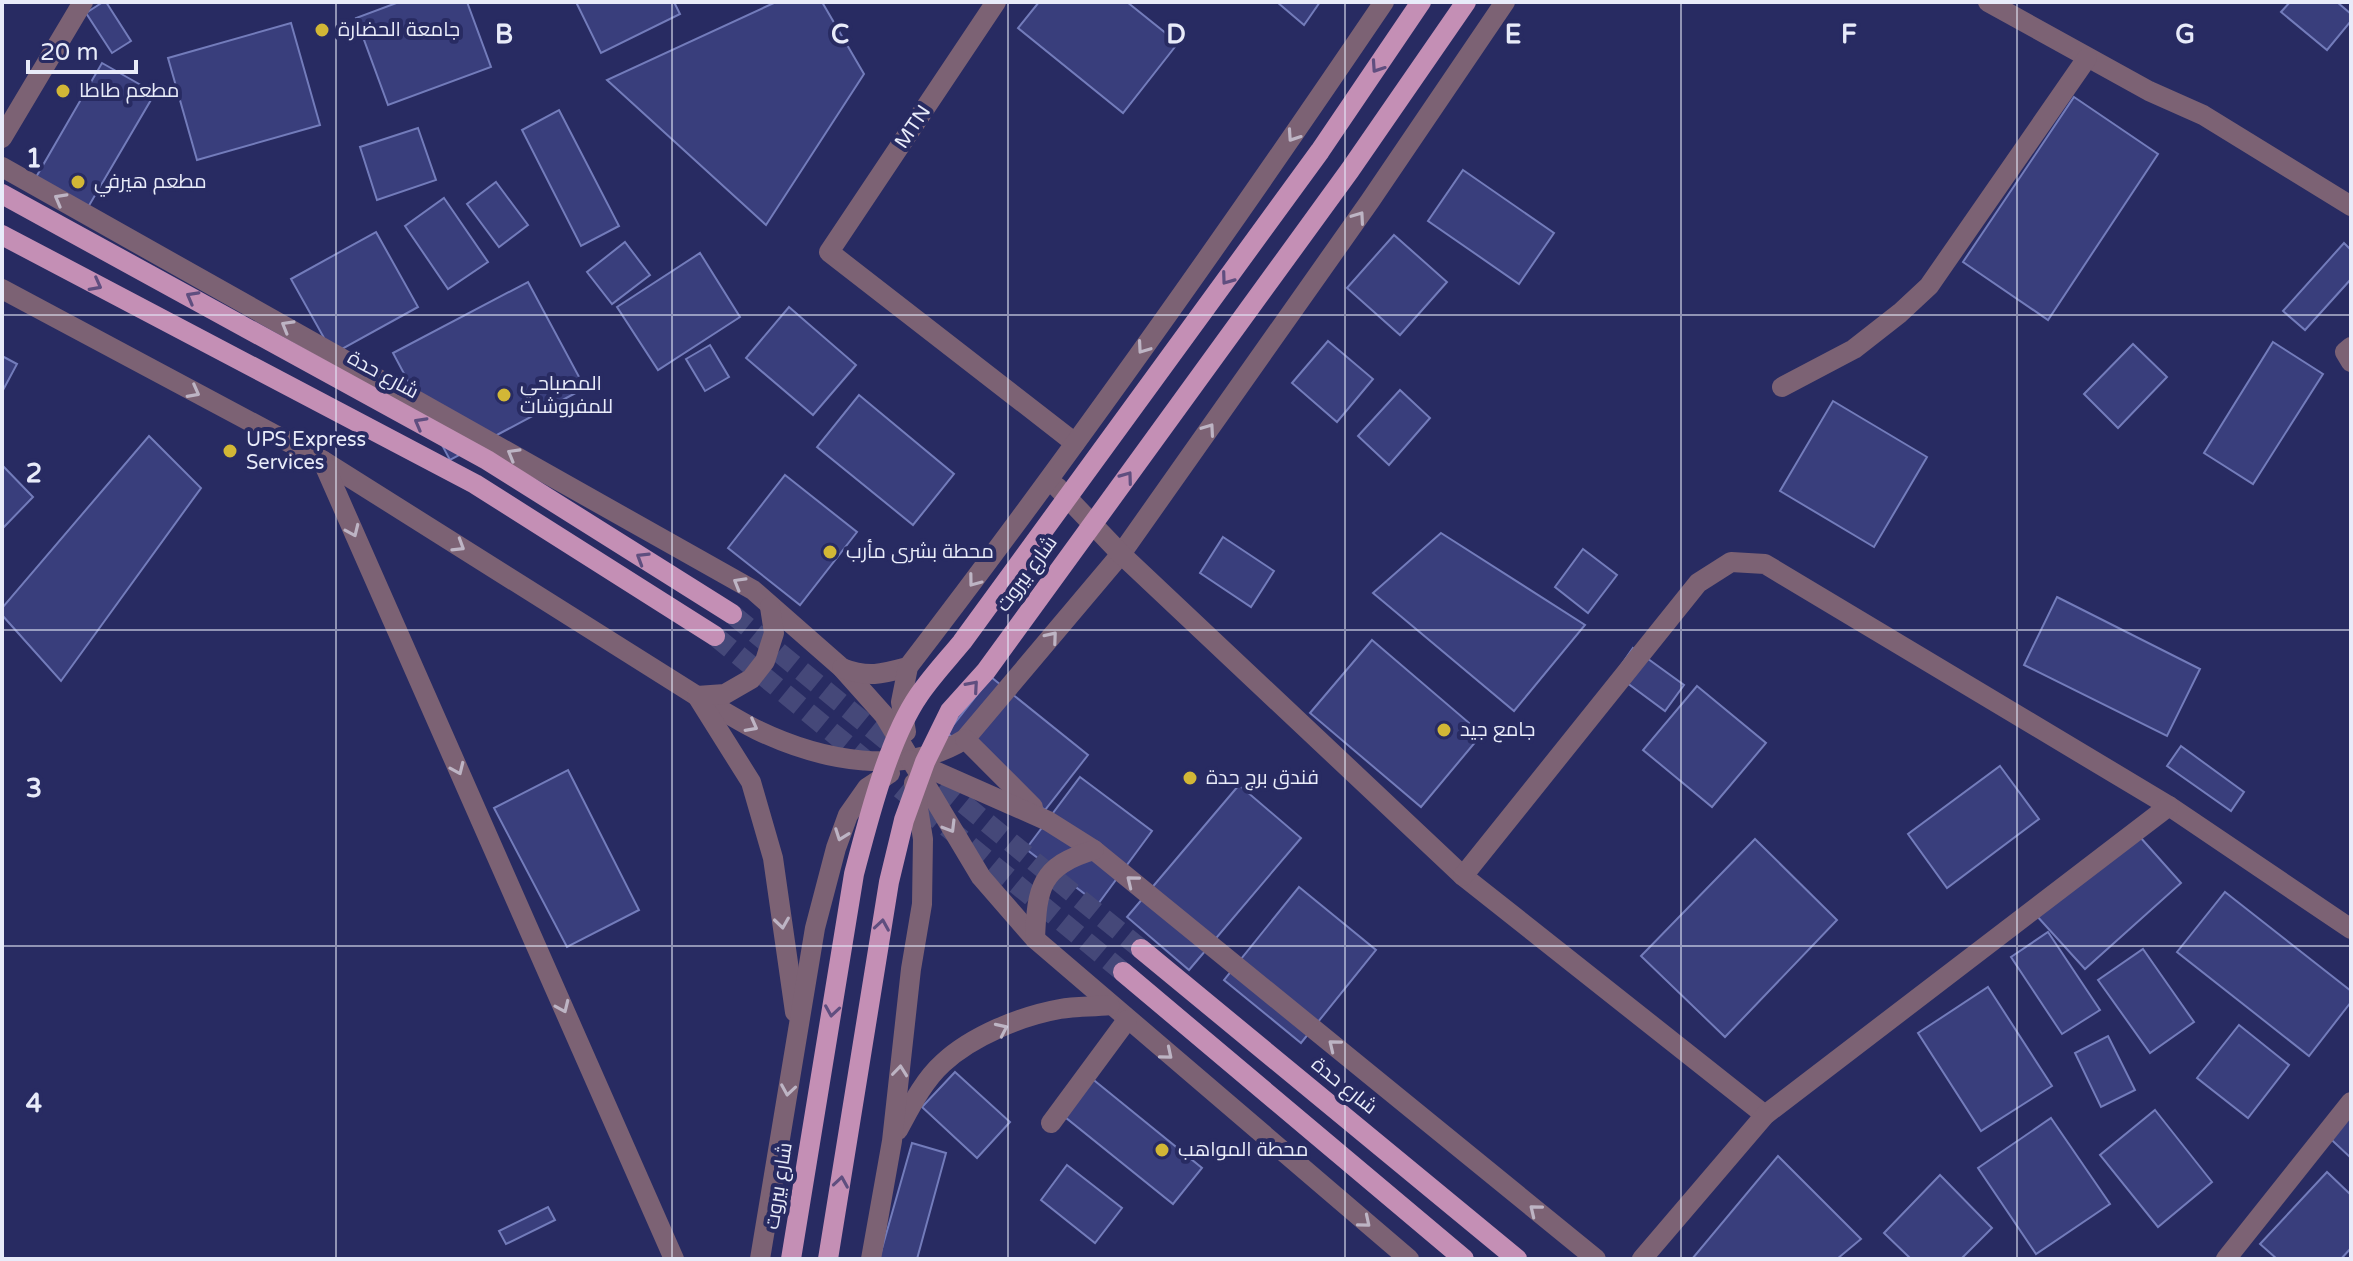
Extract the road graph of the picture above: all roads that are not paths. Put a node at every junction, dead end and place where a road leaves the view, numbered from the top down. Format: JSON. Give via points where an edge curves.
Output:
{"nodes":[{"id":1,"x":83,"y":2,"type":"edge"},
{"id":2,"x":996,"y":2,"type":"edge"},
{"id":3,"x":1384,"y":2,"type":"edge"},
{"id":4,"x":1421,"y":2,"type":"edge"},
{"id":5,"x":1466,"y":2,"type":"edge"},
{"id":6,"x":1505,"y":2,"type":"edge"},
{"id":7,"x":1988,"y":2,"type":"edge"},
{"id":8,"x":2087,"y":58,"type":"junction"},
{"id":9,"x":2,"y":138,"type":"edge"},
{"id":10,"x":2,"y":167,"type":"edge"},
{"id":11,"x":2,"y":194,"type":"edge"},
{"id":12,"x":2351,"y":206,"type":"edge"},
{"id":13,"x":2,"y":235,"type":"edge"},
{"id":14,"x":2,"y":289,"type":"edge"},
{"id":15,"x":2351,"y":347,"type":"edge"},
{"id":16,"x":2351,"y":362,"type":"edge"},
{"id":17,"x":1782,"y":387,"type":"dead end"},
{"id":18,"x":1075,"y":443,"type":"junction"},
{"id":19,"x":322,"y":460,"type":"junction"},
{"id":20,"x":1050,"y":480,"type":"junction"},
{"id":21,"x":1121,"y":554,"type":"junction"},
{"id":22,"x":770,"y":607,"type":"junction"},
{"id":23,"x":732,"y":614,"type":"tunnel mouth"},
{"id":24,"x":715,"y":636,"type":"tunnel mouth"},
{"id":25,"x":908,"y":667,"type":"junction"},
{"id":26,"x":842,"y":668,"type":"junction"},
{"id":27,"x":697,"y":696,"type":"junction"},
{"id":28,"x":965,"y":739,"type":"junction"},
{"id":29,"x":910,"y":760,"type":"junction"},
{"id":30,"x":2169,"y":806,"type":"junction"},
{"id":31,"x":1048,"y":821,"type":"junction"},
{"id":32,"x":1094,"y":850,"type":"junction"},
{"id":33,"x":1463,"y":876,"type":"junction"},
{"id":34,"x":2351,"y":929,"type":"edge"},
{"id":35,"x":1035,"y":939,"type":"junction"},
{"id":36,"x":1141,"y":949,"type":"tunnel mouth"},
{"id":37,"x":1123,"y":972,"type":"tunnel mouth"},
{"id":38,"x":1110,"y":1005,"type":"junction"},
{"id":39,"x":1127,"y":1020,"type":"junction"},
{"id":40,"x":798,"y":1030,"type":"junction"},
{"id":41,"x":2351,"y":1102,"type":"edge"},
{"id":42,"x":1765,"y":1115,"type":"junction"},
{"id":43,"x":1051,"y":1123,"type":"dead end"},
{"id":44,"x":892,"y":1141,"type":"junction"},
{"id":45,"x":674,"y":1259,"type":"edge"},
{"id":46,"x":760,"y":1259,"type":"edge"},
{"id":47,"x":791,"y":1259,"type":"edge"},
{"id":48,"x":828,"y":1259,"type":"edge"},
{"id":49,"x":871,"y":1259,"type":"edge"},
{"id":50,"x":1409,"y":1259,"type":"edge"},
{"id":51,"x":1464,"y":1259,"type":"edge"},
{"id":52,"x":1517,"y":1259,"type":"edge"},
{"id":53,"x":1596,"y":1259,"type":"edge"},
{"id":54,"x":1642,"y":1259,"type":"edge"},
{"id":55,"x":2226,"y":1259,"type":"edge"}],
"edges":[{"from":1,"to":9,"type":"street"},
{"from":2,"to":18,"type":"street","name":"MTN","via":[[829,252]]},
{"from":3,"to":18,"type":"street","one_way":true},
{"from":4,"to":47,"type":"main road","name":"شارع بيروت","one_way":true,"bridge":true,"via":[[1320,151],[918,697],[893,748],[854,874]]},
{"from":48,"to":5,"type":"main road","name":"شارع بيروت","one_way":true,"bridge":true,"via":[[889,882],[904,820],[950,711],[986,671]]},
{"from":21,"to":6,"type":"street","one_way":true},
{"from":7,"to":8,"type":"street"},
{"from":8,"to":12,"type":"street","via":[[2203,115]]},
{"from":8,"to":17,"type":"street","via":[[1929,286],[1854,349]]},
{"from":22,"to":10,"type":"street","one_way":true,"via":[[753,590]]},
{"from":23,"to":11,"type":"main road","name":"شارع حدة","one_way":true,"via":[[487,460]]},
{"from":13,"to":24,"type":"main road","one_way":true,"via":[[475,484]]},
{"from":14,"to":19,"type":"street","one_way":true},
{"from":15,"to":16,"type":"street","via":[[2345,352]]},
{"from":18,"to":20,"type":"street"},
{"from":19,"to":27,"type":"street","one_way":true},
{"from":19,"to":45,"type":"street","one_way":true},
{"from":20,"to":21,"type":"street"},
{"from":20,"to":25,"type":"street","one_way":true},
{"from":28,"to":21,"type":"street","one_way":true},
{"from":21,"to":33,"type":"street"},
{"from":22,"to":26,"type":"street"},
{"from":22,"to":27,"type":"street","via":[[774,633],[765,661],[751,679],[725,694]]},
{"from":25,"to":26,"type":"street","via":[[862,675]]},
{"from":25,"to":29,"type":"street","via":[[901,702]]},
{"from":26,"to":29,"type":"street","via":[[884,715]]},
{"from":27,"to":29,"type":"street","one_way":true,"via":[[758,730],[815,752],[859,760]]},
{"from":27,"to":40,"type":"street","one_way":true,"via":[[751,782],[773,858]]},
{"from":28,"to":29,"type":"street"},
{"from":28,"to":31,"type":"street"},
{"from":29,"to":31,"type":"street"},
{"from":29,"to":35,"type":"street","one_way":true,"via":[[981,877]]},
{"from":29,"to":40,"type":"street","one_way":true,"via":[[867,788],[848,815],[815,928]]},
{"from":44,"to":29,"type":"street","one_way":true,"via":[[922,904],[923,839]]},
{"from":30,"to":33,"type":"street","via":[[1765,564],[1731,562],[1698,583]]},
{"from":30,"to":34,"type":"street"},
{"from":30,"to":42,"type":"street"},
{"from":31,"to":32,"type":"street"},
{"from":32,"to":35,"type":"street","via":[[1071,857],[1050,873],[1037,900]]},
{"from":53,"to":32,"type":"street","one_way":true},
{"from":33,"to":42,"type":"street"},
{"from":35,"to":38,"type":"street"},
{"from":36,"to":52,"type":"main road","name":"شارع حدة"},
{"from":37,"to":51,"type":"main road"},
{"from":38,"to":39,"type":"street"},
{"from":44,"to":38,"type":"street","one_way":true,"via":[[942,1064],[974,1041],[1060,1009]]},
{"from":39,"to":43,"type":"street"},
{"from":39,"to":50,"type":"street","one_way":true},
{"from":40,"to":46,"type":"street","one_way":true},
{"from":41,"to":55,"type":"street"},
{"from":42,"to":54,"type":"street"},
{"from":44,"to":49,"type":"street"}]}
